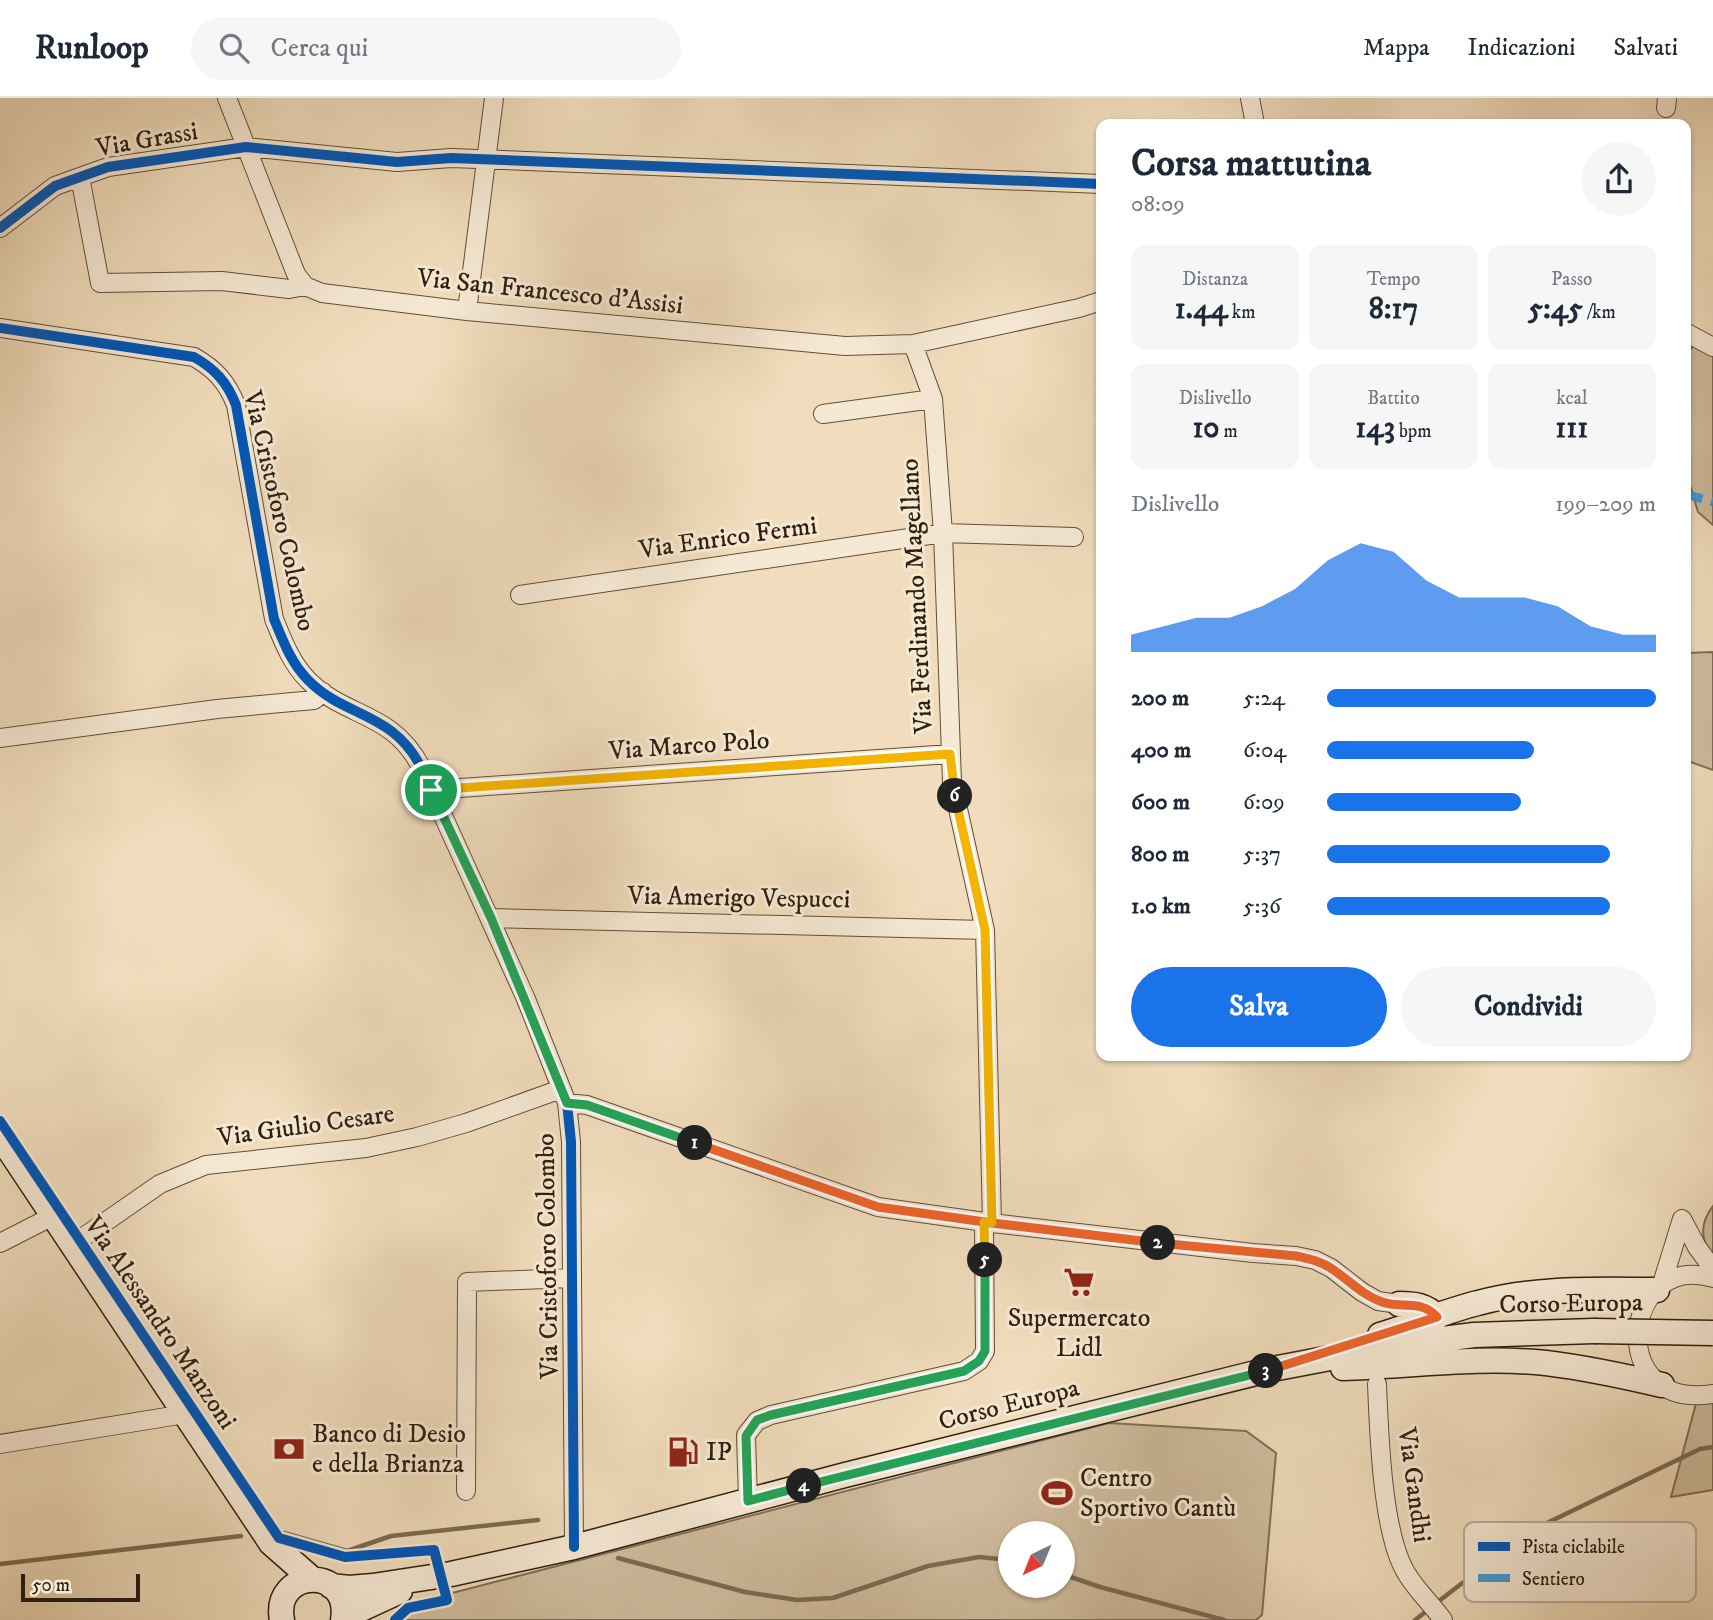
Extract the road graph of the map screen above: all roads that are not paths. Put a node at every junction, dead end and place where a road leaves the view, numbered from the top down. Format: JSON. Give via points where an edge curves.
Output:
{"nodes":[{"id":1,"x":227,"y":98,"type":"edge"},
{"id":2,"x":494,"y":98,"type":"edge"},
{"id":3,"x":1251,"y":98,"type":"edge"},
{"id":4,"x":1254,"y":119,"type":"edge"},
{"id":5,"x":246,"y":147,"type":"junction"},
{"id":6,"x":485,"y":159,"type":"junction"},
{"id":7,"x":80,"y":177,"type":"junction"},
{"id":8,"x":1096,"y":184,"type":"edge"},
{"id":9,"x":0,"y":228,"type":"edge"},
{"id":10,"x":305,"y":286,"type":"junction"},
{"id":11,"x":1096,"y":302,"type":"edge"},
{"id":12,"x":467,"y":312,"type":"junction"},
{"id":13,"x":0,"y":328,"type":"edge"},
{"id":14,"x":1691,"y":335,"type":"edge"},
{"id":15,"x":913,"y":344,"type":"junction"},
{"id":16,"x":1713,"y":347,"type":"edge"},
{"id":17,"x":933,"y":399,"type":"junction"},
{"id":18,"x":823,"y":414,"type":"dead end"},
{"id":19,"x":943,"y":533,"type":"junction"},
{"id":20,"x":1074,"y":537,"type":"dead end"},
{"id":21,"x":520,"y":594,"type":"dead end"},
{"id":22,"x":323,"y":692,"type":"junction"},
{"id":23,"x":0,"y":738,"type":"edge"},
{"id":24,"x":950,"y":754,"type":"junction"},
{"id":25,"x":431,"y":790,"type":"junction"},
{"id":26,"x":491,"y":918,"type":"junction"},
{"id":27,"x":985,"y":930,"type":"junction"},
{"id":28,"x":564,"y":1096,"type":"junction"},
{"id":29,"x":0,"y":1136,"type":"edge"},
{"id":30,"x":53,"y":1216,"type":"junction"},
{"id":31,"x":988,"y":1223,"type":"junction"},
{"id":32,"x":0,"y":1243,"type":"edge"},
{"id":33,"x":72,"y":1245,"type":"junction"},
{"id":34,"x":1713,"y":1269,"type":"edge"},
{"id":35,"x":572,"y":1278,"type":"junction"},
{"id":36,"x":1713,"y":1278,"type":"edge"},
{"id":37,"x":1659,"y":1289,"type":"junction"},
{"id":38,"x":1399,"y":1304,"type":"joint"},
{"id":39,"x":1437,"y":1317,"type":"junction"},
{"id":40,"x":1713,"y":1333,"type":"edge"},
{"id":41,"x":1272,"y":1369,"type":"junction"},
{"id":42,"x":1376,"y":1376,"type":"junction"},
{"id":43,"x":1662,"y":1385,"type":"junction"},
{"id":44,"x":1713,"y":1394,"type":"edge"},
{"id":45,"x":185,"y":1414,"type":"junction"},
{"id":46,"x":0,"y":1444,"type":"edge"},
{"id":47,"x":466,"y":1491,"type":"dead end"},
{"id":48,"x":748,"y":1501,"type":"junction"},
{"id":49,"x":271,"y":1543,"type":"junction"},
{"id":50,"x":574,"y":1547,"type":"junction"},
{"id":51,"x":451,"y":1574,"type":"junction"},
{"id":52,"x":322,"y":1582,"type":"junction"},
{"id":53,"x":279,"y":1611,"type":"edge"},
{"id":54,"x":344,"y":1619,"type":"edge"},
{"id":55,"x":1443,"y":1620,"type":"edge"}],
"edges":[{"from":1,"to":5,"type":"street"},
{"from":2,"to":6,"type":"street"},
{"from":3,"to":4,"type":"street"},
{"from":5,"to":6,"type":"street","name":"Via Grassi","via":[[397,162]]},
{"from":5,"to":7,"type":"street","name":"Via Grassi","via":[[108,167]]},
{"from":5,"to":10,"type":"street","via":[[296,274]]},
{"from":6,"to":8,"type":"street","name":"Via Grassi"},
{"from":6,"to":12,"type":"street"},
{"from":7,"to":9,"type":"street","name":"Via Grassi","via":[[55,186]]},
{"from":7,"to":10,"type":"street","name":"Via San Francesco d'Assisi","via":[[100,283],[222,281],[289,289]]},
{"from":10,"to":12,"type":"street","name":"Via San Francesco d'Assisi","via":[[322,293]]},
{"from":11,"to":15,"type":"street","name":"Via San Francesco d'Assisi"},
{"from":12,"to":15,"type":"street","name":"Via San Francesco d'Assisi","via":[[845,346]]},
{"from":13,"to":22,"type":"street","name":"Via Cristoforo Colombo","via":[[194,357],[220,375],[236,405],[274,619],[295,664]]},
{"from":14,"to":16,"type":"street"},
{"from":15,"to":17,"type":"street","name":"Via Ferdinando Magellano"},
{"from":17,"to":18,"type":"street"},
{"from":17,"to":19,"type":"street","name":"Via Ferdinando Magellano"},
{"from":19,"to":20,"type":"street","name":"Via Enrico Fermi"},
{"from":19,"to":21,"type":"street","name":"Via Enrico Fermi"},
{"from":19,"to":24,"type":"street","name":"Via Ferdinando Magellano"},
{"from":22,"to":23,"type":"street","via":[[314,700]]},
{"from":22,"to":25,"type":"street","name":"Via Cristoforo Colombo","via":[[401,738],[413,751]]},
{"from":24,"to":25,"type":"street","name":"Via Marco Polo"},
{"from":24,"to":27,"type":"street","name":"Via Ferdinando Magellano"},
{"from":25,"to":26,"type":"street","name":"Via Cristoforo Colombo"},
{"from":26,"to":27,"type":"street","name":"Via Amerigo Vespucci"},
{"from":26,"to":28,"type":"street","name":"Via Cristoforo Colombo"},
{"from":27,"to":31,"type":"street","name":"Via Ferdinando Magellano"},
{"from":28,"to":31,"type":"street","via":[[878,1207]]},
{"from":28,"to":33,"type":"street","name":"Via Giulio Cesare","via":[[366,1147],[206,1165],[160,1184]]},
{"from":28,"to":35,"type":"street","name":"Via Cristoforo Colombo","via":[[571,1142]]},
{"from":29,"to":30,"type":"main road","name":"Via Alessandro Manzoni"},
{"from":30,"to":32,"type":"street"},
{"from":30,"to":33,"type":"main road","name":"Via Alessandro Manzoni"},
{"from":31,"to":38,"type":"street","via":[[1296,1256],[1331,1268],[1378,1301]]},
{"from":31,"to":48,"type":"street","name":"Via Ferdinando Magellano","via":[[985,1351],[979,1361],[964,1371],[757,1420],[746,1436]]},
{"from":33,"to":45,"type":"main road","name":"Via Alessandro Manzoni"},
{"from":34,"to":37,"type":"street","via":[[1682,1219]]},
{"from":35,"to":47,"type":"street","via":[[467,1282]]},
{"from":35,"to":50,"type":"street","name":"Via Cristoforo Colombo"},
{"from":36,"to":37,"type":"street","via":[[1688,1276]]},
{"from":37,"to":39,"type":"main road","via":[[1516,1295]]},
{"from":37,"to":43,"type":"street","via":[[1639,1316],[1637,1339],[1642,1362]]},
{"from":38,"to":39,"type":"main road","via":[[1419,1305]]},
{"from":39,"to":41,"type":"main road"},
{"from":40,"to":41,"type":"main road","name":"Corso Europa","bridge":true,"via":[[1474,1335]]},
{"from":41,"to":42,"type":"main road"},
{"from":41,"to":48,"type":"main road","name":"Corso Europa"},
{"from":42,"to":43,"type":"main road","via":[[1474,1362],[1545,1363]]},
{"from":42,"to":55,"type":"street","name":"Via Gandhi","via":[[1380,1448],[1395,1551]]},
{"from":43,"to":44,"type":"street","via":[[1679,1394]]},
{"from":45,"to":46,"type":"street"},
{"from":45,"to":49,"type":"main road","name":"Via Alessandro Manzoni"},
{"from":48,"to":50,"type":"main road","name":"Corso Europa"},
{"from":49,"to":52,"type":"main road","name":"Via Alessandro Manzoni"},
{"from":49,"to":53,"type":"main road","name":"Via Alessandro Manzoni"},
{"from":50,"to":51,"type":"main road","name":"Corso Europa"},
{"from":51,"to":52,"type":"main road","name":"Corso Europa","via":[[373,1586]]},
{"from":51,"to":54,"type":"main road","name":"Corso Europa","via":[[401,1591]]},
{"from":52,"to":53,"type":"main road","via":[[298,1583]]},
{"from":52,"to":54,"type":"main road","via":[[343,1601]]}]}
